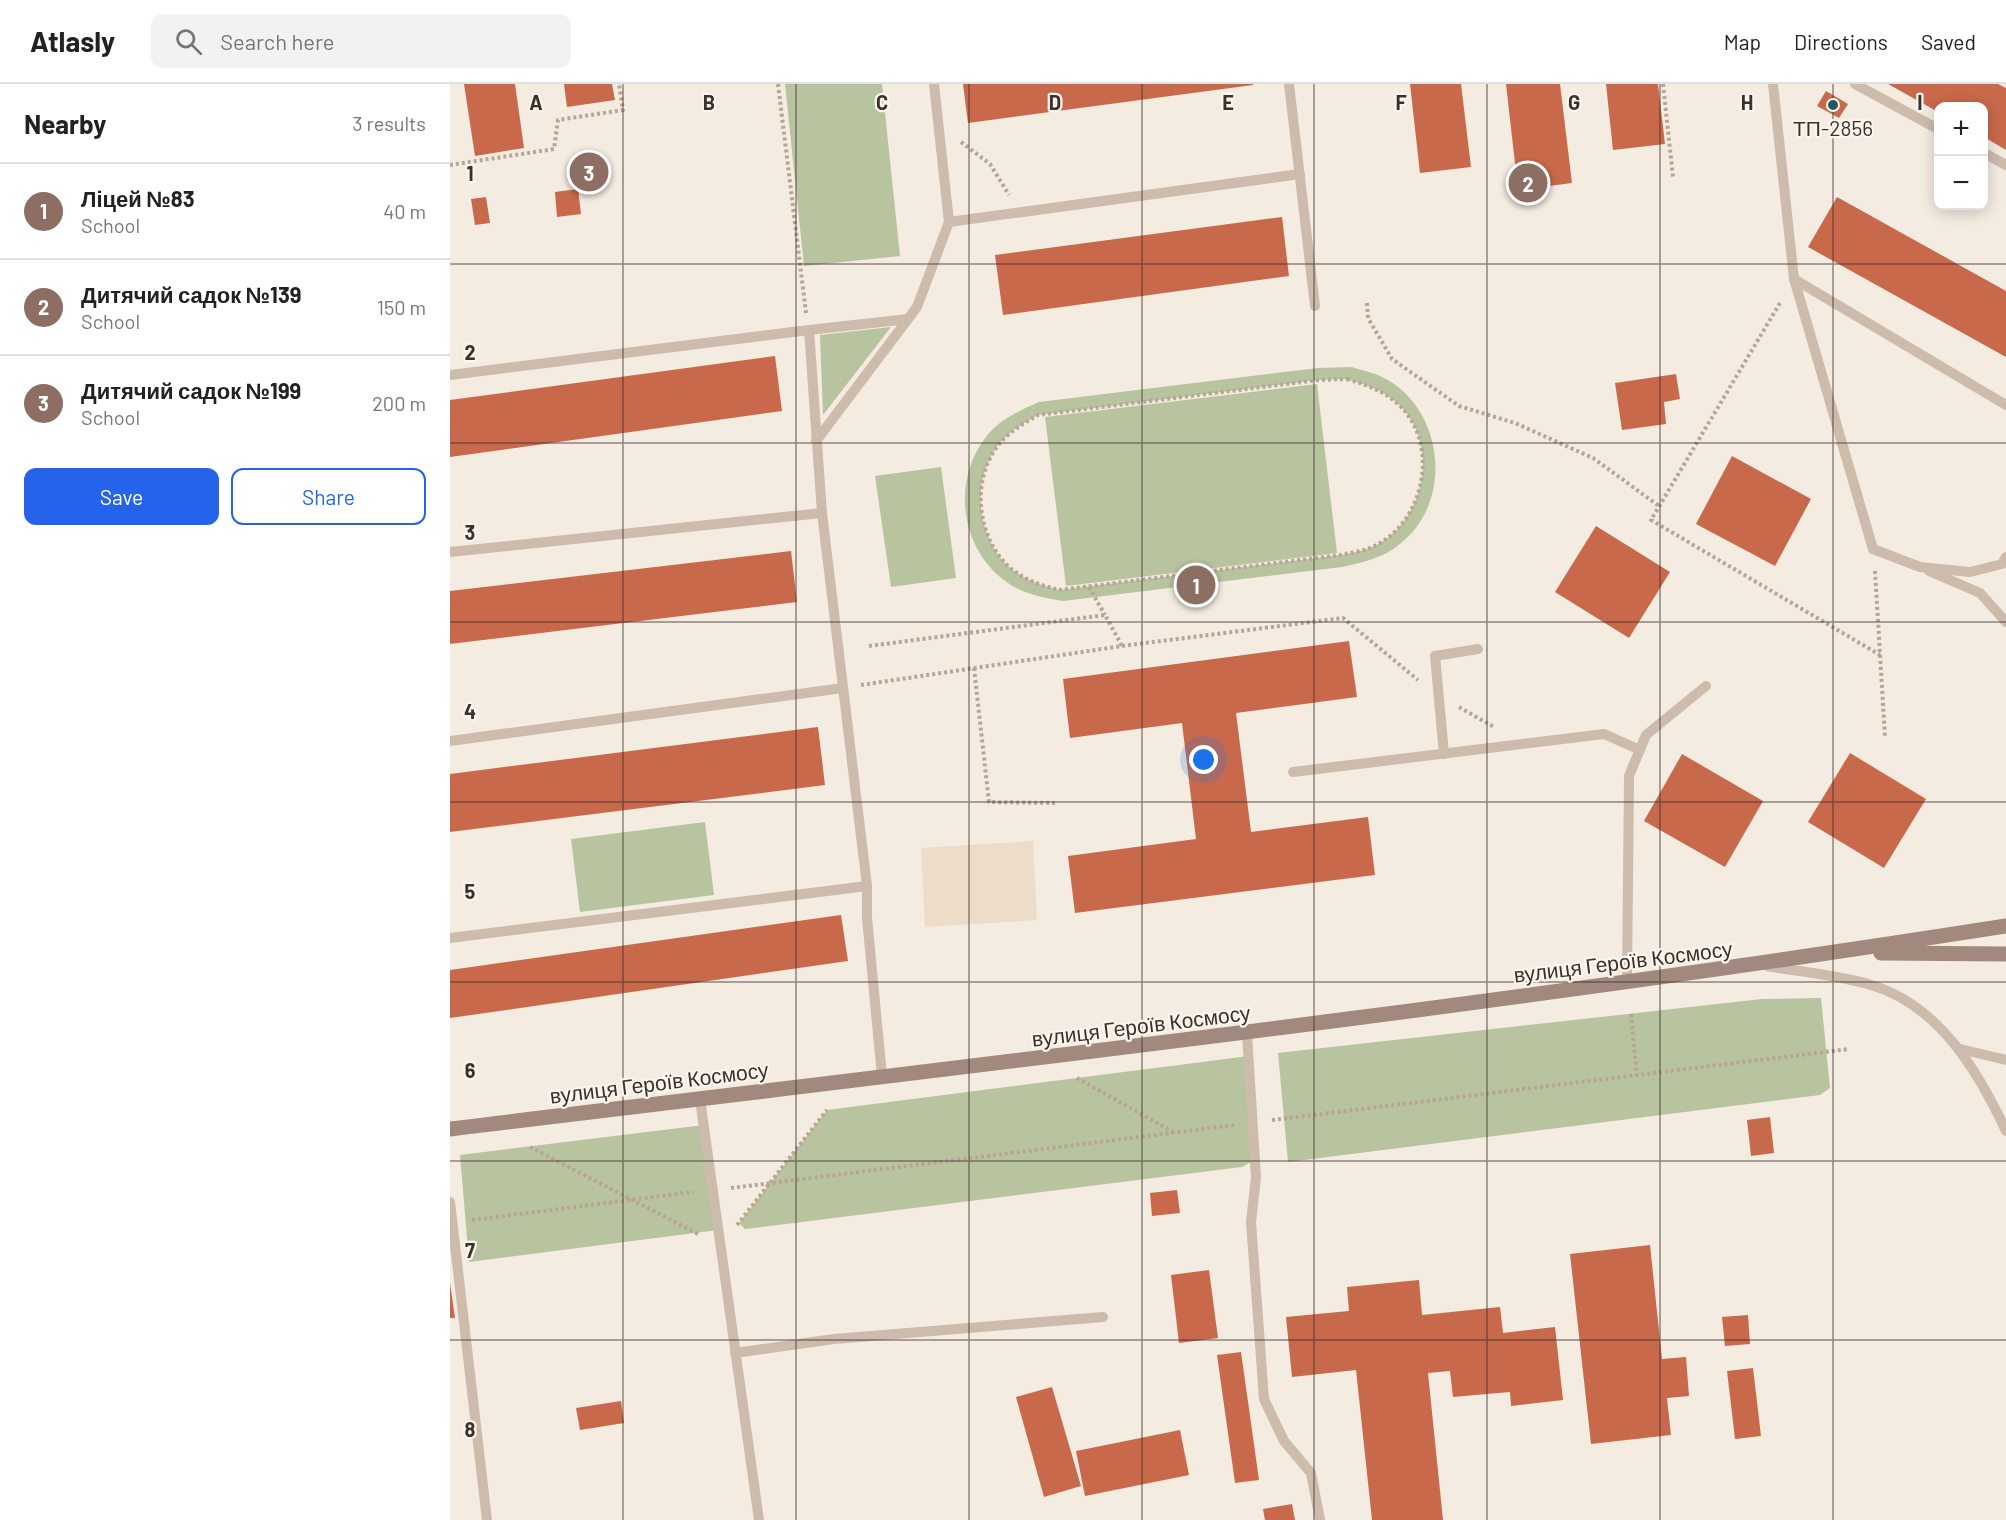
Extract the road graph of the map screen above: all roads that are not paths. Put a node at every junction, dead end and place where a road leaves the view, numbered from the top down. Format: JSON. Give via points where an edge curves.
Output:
{"nodes":[{"id":1,"x":934,"y":84,"type":"edge"},
{"id":2,"x":1289,"y":84,"type":"edge"},
{"id":3,"x":1773,"y":84,"type":"edge"},
{"id":4,"x":1856,"y":84,"type":"edge"},
{"id":5,"x":1934,"y":127,"type":"edge"},
{"id":6,"x":1988,"y":156,"type":"edge"},
{"id":7,"x":2006,"y":165,"type":"edge"},
{"id":8,"x":1300,"y":174,"type":"junction"},
{"id":9,"x":949,"y":222,"type":"junction"},
{"id":10,"x":1794,"y":279,"type":"junction"},
{"id":11,"x":1315,"y":306,"type":"dead end"},
{"id":12,"x":908,"y":320,"type":"junction"},
{"id":13,"x":809,"y":330,"type":"junction"},
{"id":14,"x":450,"y":375,"type":"edge"},
{"id":15,"x":2006,"y":405,"type":"edge"},
{"id":16,"x":816,"y":441,"type":"junction"},
{"id":17,"x":822,"y":513,"type":"junction"},
{"id":18,"x":450,"y":552,"type":"edge"},
{"id":19,"x":2006,"y":557,"type":"edge"},
{"id":20,"x":1920,"y":567,"type":"junction"},
{"id":21,"x":2006,"y":622,"type":"edge"},
{"id":22,"x":1478,"y":649,"type":"dead end"},
{"id":23,"x":1706,"y":686,"type":"dead end"},
{"id":24,"x":843,"y":688,"type":"junction"},
{"id":25,"x":450,"y":741,"type":"edge"},
{"id":26,"x":1640,"y":750,"type":"junction"},
{"id":27,"x":1444,"y":754,"type":"junction"},
{"id":28,"x":1293,"y":772,"type":"dead end"},
{"id":29,"x":867,"y":886,"type":"junction"},
{"id":30,"x":2006,"y":926,"type":"edge"},
{"id":31,"x":450,"y":938,"type":"edge"},
{"id":32,"x":1836,"y":952,"type":"junction"},
{"id":33,"x":2006,"y":954,"type":"edge"},
{"id":34,"x":1761,"y":965,"type":"junction"},
{"id":35,"x":1627,"y":981,"type":"junction"},
{"id":36,"x":1247,"y":1034,"type":"junction"},
{"id":37,"x":1960,"y":1049,"type":"junction"},
{"id":38,"x":2006,"y":1060,"type":"edge"},
{"id":39,"x":882,"y":1076,"type":"junction"},
{"id":40,"x":700,"y":1099,"type":"junction"},
{"id":41,"x":450,"y":1129,"type":"edge"},
{"id":42,"x":2006,"y":1131,"type":"edge"},
{"id":43,"x":450,"y":1202,"type":"edge"},
{"id":44,"x":1102,"y":1317,"type":"dead end"},
{"id":45,"x":802,"y":1344,"type":"junction"},
{"id":46,"x":735,"y":1353,"type":"junction"},
{"id":47,"x":803,"y":1356,"type":"dead end"},
{"id":48,"x":487,"y":1520,"type":"edge"},
{"id":49,"x":759,"y":1520,"type":"edge"},
{"id":50,"x":1320,"y":1520,"type":"edge"}],
"edges":[{"from":1,"to":9,"type":"lane"},
{"from":2,"to":8,"type":"lane"},
{"from":3,"to":10,"type":"lane"},
{"from":4,"to":5,"type":"lane"},
{"from":6,"to":7,"type":"lane"},
{"from":8,"to":9,"type":"lane"},
{"from":8,"to":11,"type":"lane"},
{"from":9,"to":12,"type":"lane","via":[[917,307]]},
{"from":10,"to":15,"type":"lane"},
{"from":10,"to":20,"type":"lane","via":[[1874,549]]},
{"from":12,"to":13,"type":"lane"},
{"from":12,"to":16,"type":"lane"},
{"from":13,"to":14,"type":"lane"},
{"from":13,"to":16,"type":"lane"},
{"from":16,"to":17,"type":"lane"},
{"from":17,"to":18,"type":"lane"},
{"from":17,"to":24,"type":"lane"},
{"from":19,"to":20,"type":"lane","via":[[2002,564],[1970,572]]},
{"from":20,"to":21,"type":"lane","via":[[1980,593]]},
{"from":22,"to":27,"type":"lane","via":[[1435,656]]},
{"from":23,"to":26,"type":"lane","via":[[1646,735]]},
{"from":24,"to":25,"type":"lane"},
{"from":24,"to":29,"type":"lane"},
{"from":26,"to":27,"type":"lane","via":[[1604,734]]},
{"from":26,"to":35,"type":"lane","via":[[1629,776]]},
{"from":27,"to":28,"type":"lane"},
{"from":29,"to":31,"type":"lane"},
{"from":29,"to":39,"type":"lane"},
{"from":30,"to":32,"type":"main road","name":"вулиця Героїв Космосу"},
{"from":32,"to":33,"type":"main road","name":"вулиця Героїв Космосу"},
{"from":32,"to":34,"type":"main road","name":"вулиця Героїв Космосу"},
{"from":34,"to":35,"type":"main road","name":"вулиця Героїв Космосу"},
{"from":34,"to":37,"type":"lane","via":[[1883,989],[1910,1004]]},
{"from":35,"to":36,"type":"main road","name":"вулиця Героїв Космосу"},
{"from":36,"to":39,"type":"main road","name":"вулиця Героїв Космосу"},
{"from":36,"to":50,"type":"lane","via":[[1256,1178],[1251,1222],[1264,1399],[1284,1441],[1311,1473]]},
{"from":37,"to":38,"type":"lane"},
{"from":37,"to":42,"type":"lane","via":[[1988,1092]]},
{"from":39,"to":40,"type":"main road","name":"вулиця Героїв Космосу"},
{"from":40,"to":41,"type":"main road","name":"вулиця Героїв Космосу"},
{"from":40,"to":46,"type":"lane"},
{"from":43,"to":48,"type":"lane"},
{"from":44,"to":45,"type":"lane"},
{"from":45,"to":46,"type":"lane"},
{"from":45,"to":47,"type":"lane"},
{"from":46,"to":49,"type":"lane"}]}
